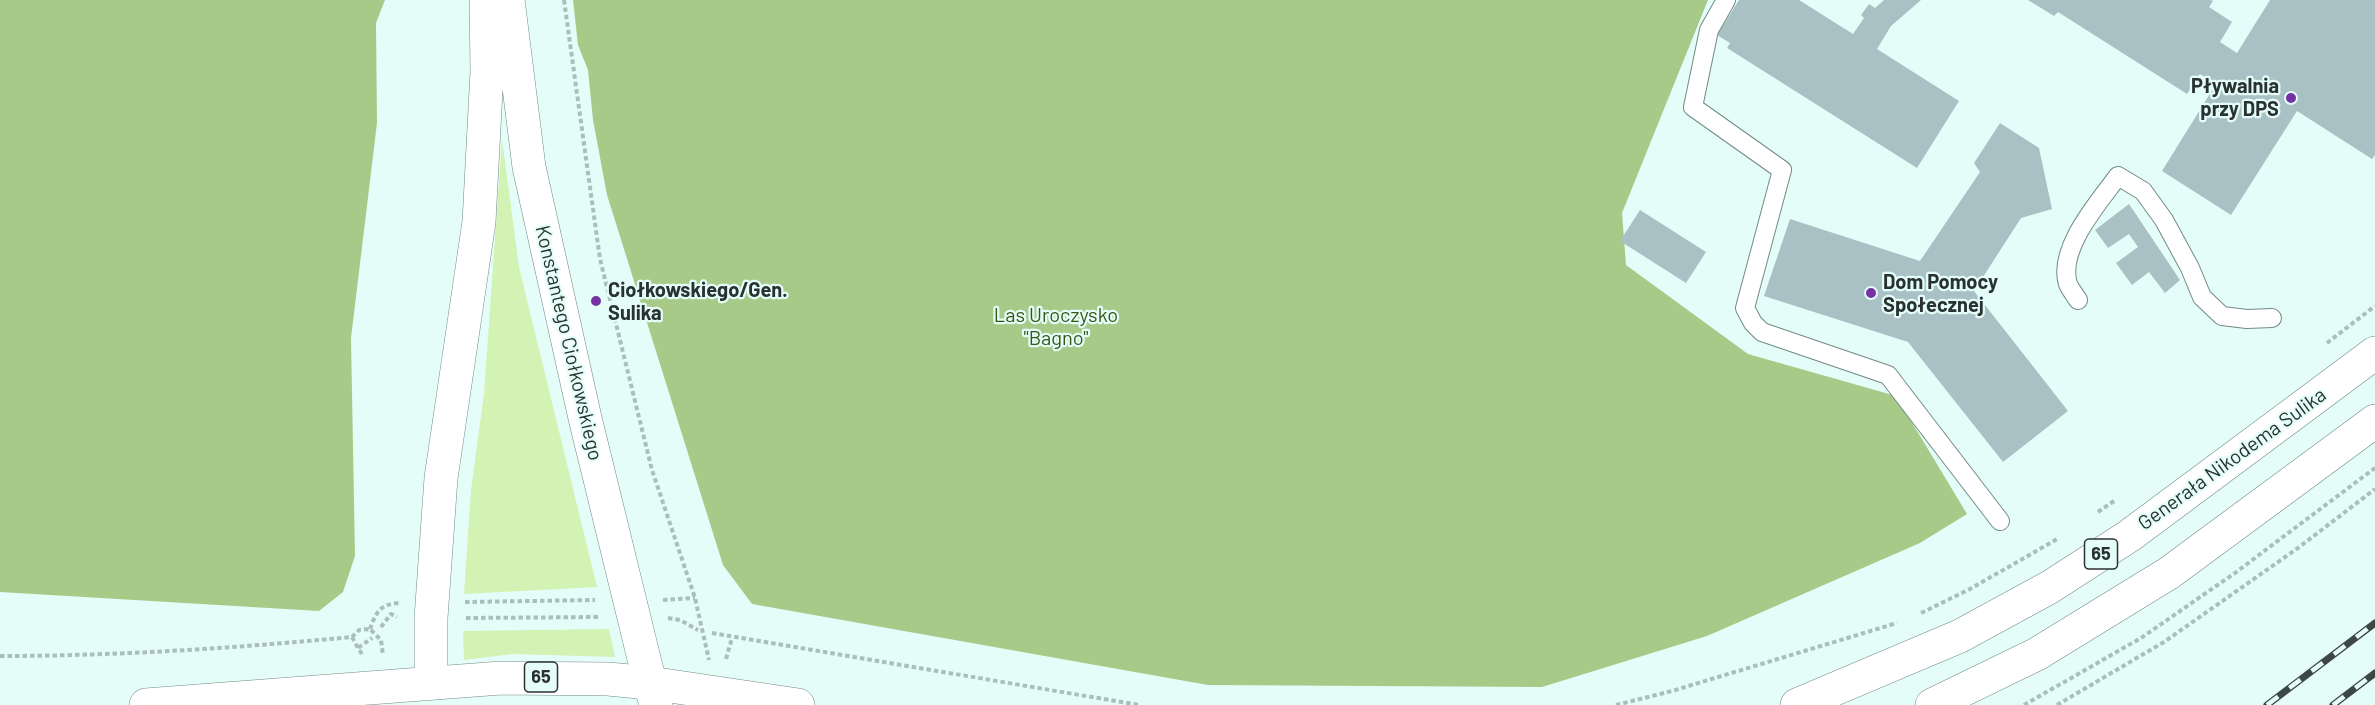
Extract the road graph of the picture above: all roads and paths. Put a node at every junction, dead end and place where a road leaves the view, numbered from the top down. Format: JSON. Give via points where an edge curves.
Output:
{"nodes":[{"id":1,"x":486,"y":0,"type":"edge"},
{"id":2,"x":508,"y":0,"type":"edge"},
{"id":3,"x":564,"y":0,"type":"edge"},
{"id":4,"x":1726,"y":0,"type":"edge"},
{"id":5,"x":2078,"y":300,"type":"dead end"},
{"id":6,"x":2272,"y":318,"type":"dead end"},
{"id":7,"x":2375,"y":353,"type":"edge"},
{"id":8,"x":2375,"y":421,"type":"edge"},
{"id":9,"x":2375,"y":489,"type":"edge"},
{"id":10,"x":2000,"y":521,"type":"dead end"},
{"id":11,"x":695,"y":598,"type":"junction"},
{"id":12,"x":605,"y":600,"type":"dead end"},
{"id":13,"x":659,"y":600,"type":"dead end"},
{"id":14,"x":403,"y":602,"type":"dead end"},
{"id":15,"x":459,"y":602,"type":"dead end"},
{"id":16,"x":609,"y":617,"type":"dead end"},
{"id":17,"x":399,"y":618,"type":"dead end"},
{"id":18,"x":459,"y":618,"type":"dead end"},
{"id":19,"x":667,"y":618,"type":"dead end"},
{"id":20,"x":381,"y":627,"type":"dead end"},
{"id":21,"x":370,"y":629,"type":"junction"},
{"id":22,"x":698,"y":630,"type":"dead end"},
{"id":23,"x":712,"y":633,"type":"dead end"},
{"id":24,"x":352,"y":637,"type":"junction"},
{"id":25,"x":372,"y":638,"type":"dead end"},
{"id":26,"x":732,"y":638,"type":"junction"},
{"id":27,"x":381,"y":640,"type":"dead end"},
{"id":28,"x":358,"y":648,"type":"junction"},
{"id":29,"x":708,"y":653,"type":"dead end"},
{"id":30,"x":362,"y":654,"type":"dead end"},
{"id":31,"x":0,"y":656,"type":"edge"},
{"id":32,"x":726,"y":659,"type":"dead end"},
{"id":33,"x":432,"y":694,"type":"edge"},
{"id":34,"x":653,"y":694,"type":"edge"},
{"id":35,"x":146,"y":705,"type":"edge"},
{"id":36,"x":798,"y":705,"type":"edge"},
{"id":37,"x":1139,"y":705,"type":"edge"},
{"id":38,"x":1797,"y":705,"type":"edge"},
{"id":39,"x":1932,"y":705,"type":"edge"},
{"id":40,"x":2057,"y":705,"type":"edge"}],
"edges":[{"from":1,"to":33,"type":"main road","via":[[487,71],[479,222],[441,478],[431,618]]},
{"from":2,"to":34,"type":"main road","name":"Konstantego Ciołkowskiego","via":[[529,167]]},
{"from":3,"to":11,"type":"path","via":[[600,259],[652,470]]},
{"from":4,"to":10,"type":"lane","via":[[1709,30],[1694,106],[1782,170],[1745,308],[1752,322],[1762,332],[1888,375]]},
{"from":5,"to":6,"type":"lane","via":[[2068,284],[2066,261],[2080,229],[2118,176],[2143,191],[2164,220],[2202,297],[2222,316]]},
{"from":7,"to":38,"type":"main road","name":"Generała Nikodema Sulika","number":"65","via":[[2129,536],[2050,587],[1960,636]]},
{"from":8,"to":39,"type":"main road","via":[[2169,573],[2037,654]]},
{"from":9,"to":40,"type":"path","via":[[2164,642]]},
{"from":11,"to":13,"type":"path"},
{"from":11,"to":29,"type":"path"},
{"from":12,"to":15,"type":"path"},
{"from":14,"to":21,"type":"path","via":[[377,610]]},
{"from":16,"to":18,"type":"path"},
{"from":17,"to":20,"type":"path","via":[[391,614]]},
{"from":19,"to":22,"type":"path"},
{"from":21,"to":24,"type":"path","via":[[359,630]]},
{"from":21,"to":27,"type":"path"},
{"from":23,"to":26,"type":"path"},
{"from":24,"to":28,"type":"path"},
{"from":24,"to":31,"type":"path","via":[[146,653]]},
{"from":25,"to":28,"type":"path"},
{"from":26,"to":32,"type":"path"},
{"from":26,"to":37,"type":"path"},
{"from":28,"to":30,"type":"path"},
{"from":33,"to":34,"type":"main road","number":"65","via":[[551,677]]},
{"from":33,"to":35,"type":"main road","number":"65"},
{"from":34,"to":36,"type":"main road","number":"65"}]}
